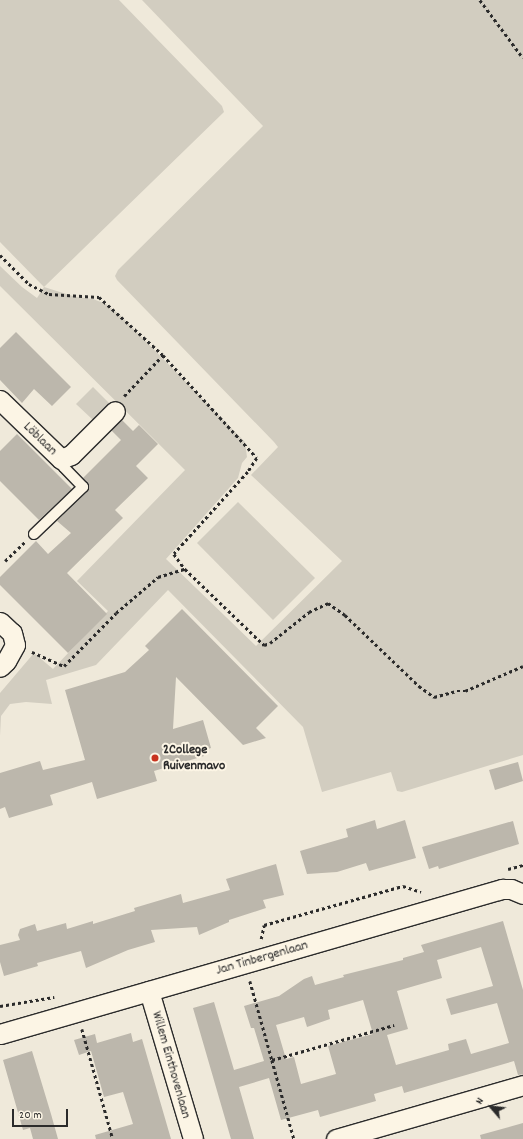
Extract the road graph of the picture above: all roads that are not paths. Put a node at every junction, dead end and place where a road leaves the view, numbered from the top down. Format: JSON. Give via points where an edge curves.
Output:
{"nodes":[{"id":1,"x":0,"y":400,"type":"edge"},
{"id":2,"x":115,"y":411,"type":"road end"},
{"id":3,"x":61,"y":460,"type":"junction"},
{"id":4,"x":34,"y":534,"type":"road end"},
{"id":5,"x":0,"y":622,"type":"edge"},
{"id":6,"x":0,"y":667,"type":"edge"},
{"id":7,"x":523,"y":894,"type":"edge"},
{"id":8,"x":149,"y":990,"type":"junction"},
{"id":9,"x":0,"y":1034,"type":"edge"},
{"id":10,"x":523,"y":1085,"type":"edge"},
{"id":11,"x":193,"y":1139,"type":"edge"},
{"id":12,"x":336,"y":1139,"type":"edge"}],
"edges":[{"from":1,"to":3,"type":"street","name":"Löblaan"},
{"from":2,"to":3,"type":"street","name":"Löblaan","via":[[71,455]]},
{"from":3,"to":4,"type":"lane","via":[[64,467],[83,487]]},
{"from":5,"to":6,"type":"street","via":[[12,633],[15,645]]},
{"from":7,"to":8,"type":"street","name":"Jan Tinbergenlaan","via":[[511,889],[502,889]]},
{"from":8,"to":9,"type":"street","name":"Jan Tinbergenlaan"},
{"from":8,"to":11,"type":"street","name":"Willem Einthovenlaan"},
{"from":10,"to":12,"type":"street"}]}
